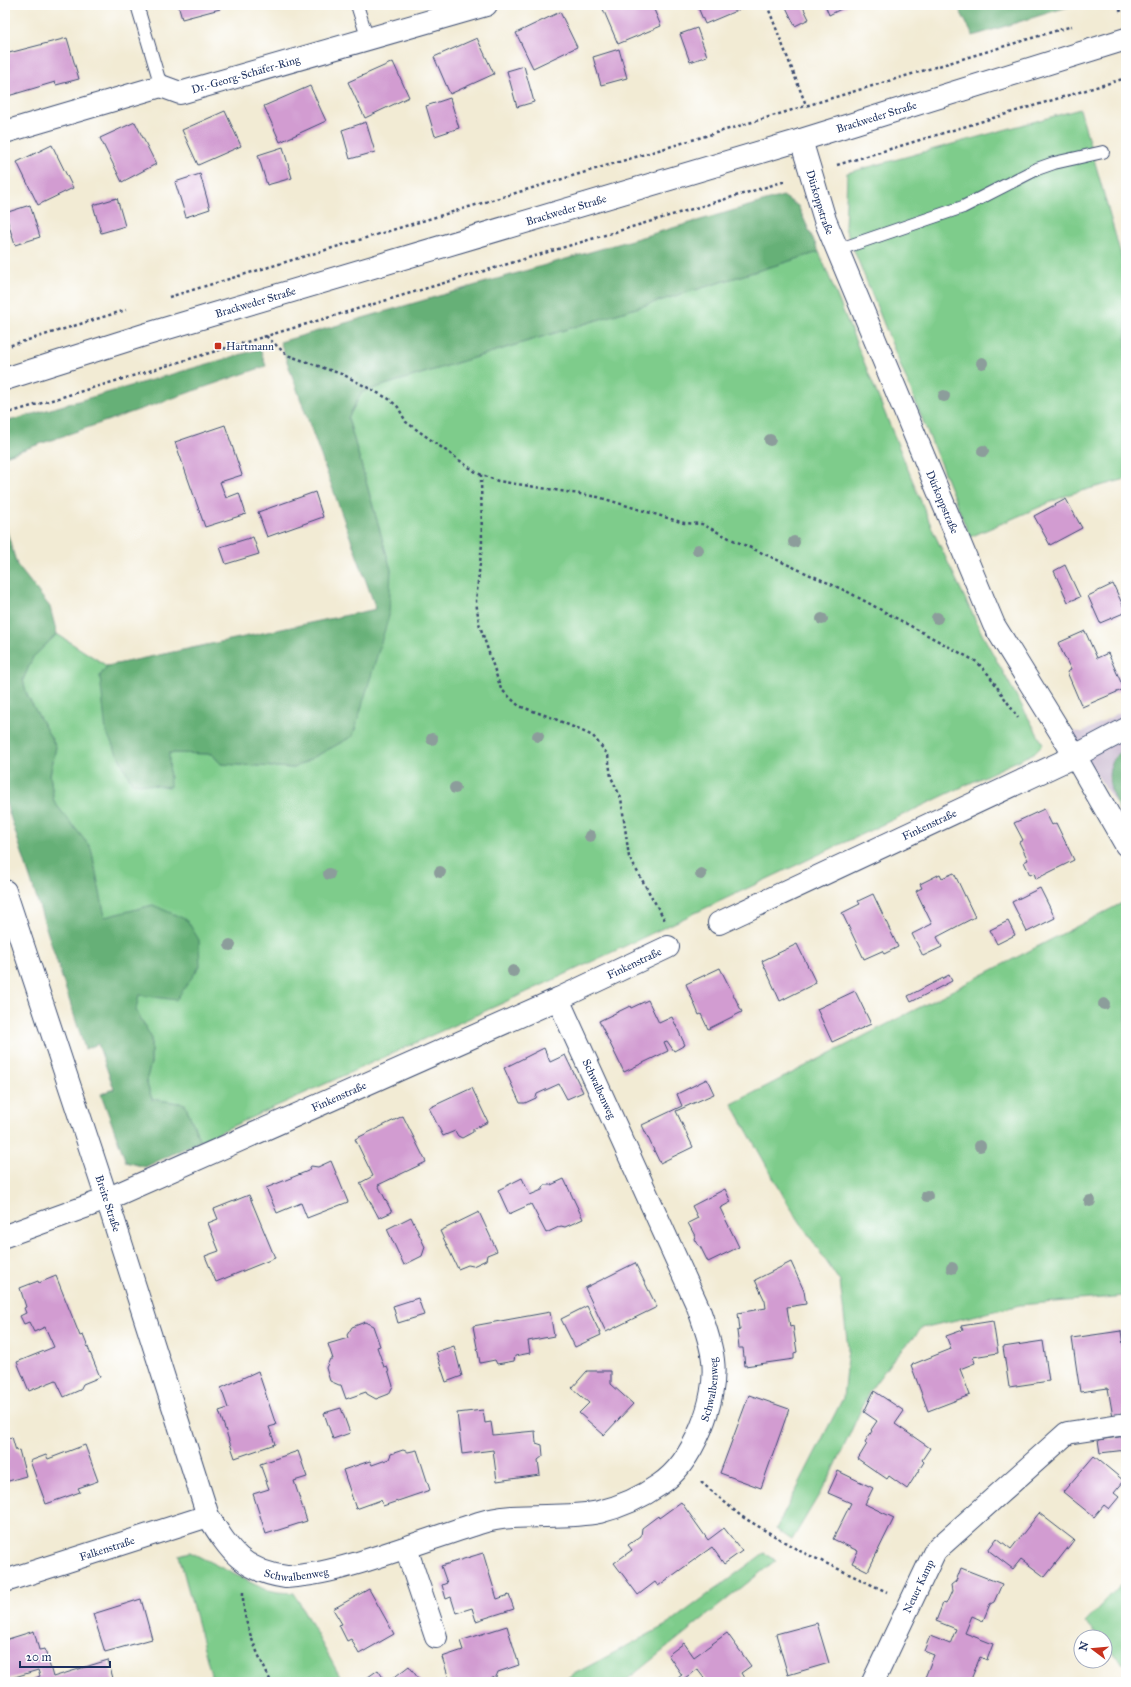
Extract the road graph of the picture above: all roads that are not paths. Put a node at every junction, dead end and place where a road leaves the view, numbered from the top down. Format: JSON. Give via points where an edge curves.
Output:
{"nodes":[{"id":1,"x":137,"y":5,"type":"edge"},
{"id":2,"x":357,"y":5,"type":"edge"},
{"id":3,"x":486,"y":5,"type":"edge"},
{"id":4,"x":368,"y":40,"type":"junction"},
{"id":5,"x":1126,"y":40,"type":"edge"},
{"id":6,"x":161,"y":86,"type":"junction"},
{"id":7,"x":5,"y":132,"type":"edge"},
{"id":8,"x":801,"y":140,"type":"junction"},
{"id":9,"x":1103,"y":152,"type":"dead end"},
{"id":10,"x":837,"y":250,"type":"junction"},
{"id":11,"x":5,"y":379,"type":"edge"},
{"id":12,"x":1126,"y":729,"type":"edge"},
{"id":13,"x":1075,"y":756,"type":"junction"},
{"id":14,"x":1126,"y":845,"type":"edge"},
{"id":15,"x":5,"y":891,"type":"edge"},
{"id":16,"x":719,"y":923,"type":"dead end"},
{"id":17,"x":668,"y":938,"type":"road end"},
{"id":18,"x":558,"y":999,"type":"junction"},
{"id":19,"x":107,"y":1199,"type":"junction"},
{"id":20,"x":5,"y":1236,"type":"edge"},
{"id":21,"x":1126,"y":1424,"type":"edge"},
{"id":22,"x":208,"y":1516,"type":"junction"},
{"id":23,"x":406,"y":1548,"type":"junction"},
{"id":24,"x":5,"y":1581,"type":"edge"},
{"id":25,"x":436,"y":1637,"type":"dead end"},
{"id":26,"x":873,"y":1682,"type":"edge"}],
"edges":[{"from":1,"to":6,"type":"lane"},
{"from":2,"to":4,"type":"lane"},
{"from":3,"to":4,"type":"street","name":"Dr.-Georg-Schäfer-Ring"},
{"from":4,"to":6,"type":"street","name":"Dr.-Georg-Schäfer-Ring","via":[[180,92]]},
{"from":5,"to":8,"type":"street","name":"Brackweder Straße"},
{"from":6,"to":7,"type":"street"},
{"from":8,"to":10,"type":"street","name":"Dürkoppstraße","via":[[824,220]]},
{"from":8,"to":11,"type":"street","name":"Brackweder Straße"},
{"from":9,"to":10,"type":"lane","via":[[1037,169],[963,207]]},
{"from":10,"to":13,"type":"street","name":"Dürkoppstraße","via":[[994,625]]},
{"from":12,"to":13,"type":"street","name":"Finkenstraße"},
{"from":13,"to":14,"type":"street","name":"Dürkoppstraße"},
{"from":13,"to":16,"type":"street","name":"Finkenstraße"},
{"from":15,"to":19,"type":"street","name":"Breite Straße"},
{"from":17,"to":18,"type":"street","name":"Finkenstraße"},
{"from":18,"to":19,"type":"street","name":"Finkenstraße"},
{"from":18,"to":23,"type":"street","name":"Schwalbenweg","via":[[708,1334],[714,1361],[712,1392],[705,1418],[695,1442],[681,1464],[660,1485],[633,1500],[600,1512],[512,1517],[481,1523]]},
{"from":19,"to":20,"type":"street","name":"Finkenstraße"},
{"from":19,"to":22,"type":"street","name":"Breite Straße"},
{"from":21,"to":26,"type":"street","name":"Neuer Kamp","via":[[1067,1433],[934,1551]]},
{"from":22,"to":23,"type":"street","name":"Schwalbenweg","via":[[228,1547],[252,1568],[287,1577],[326,1573]]},
{"from":22,"to":24,"type":"street","name":"Falkenstraße"},
{"from":23,"to":25,"type":"street"}]}
